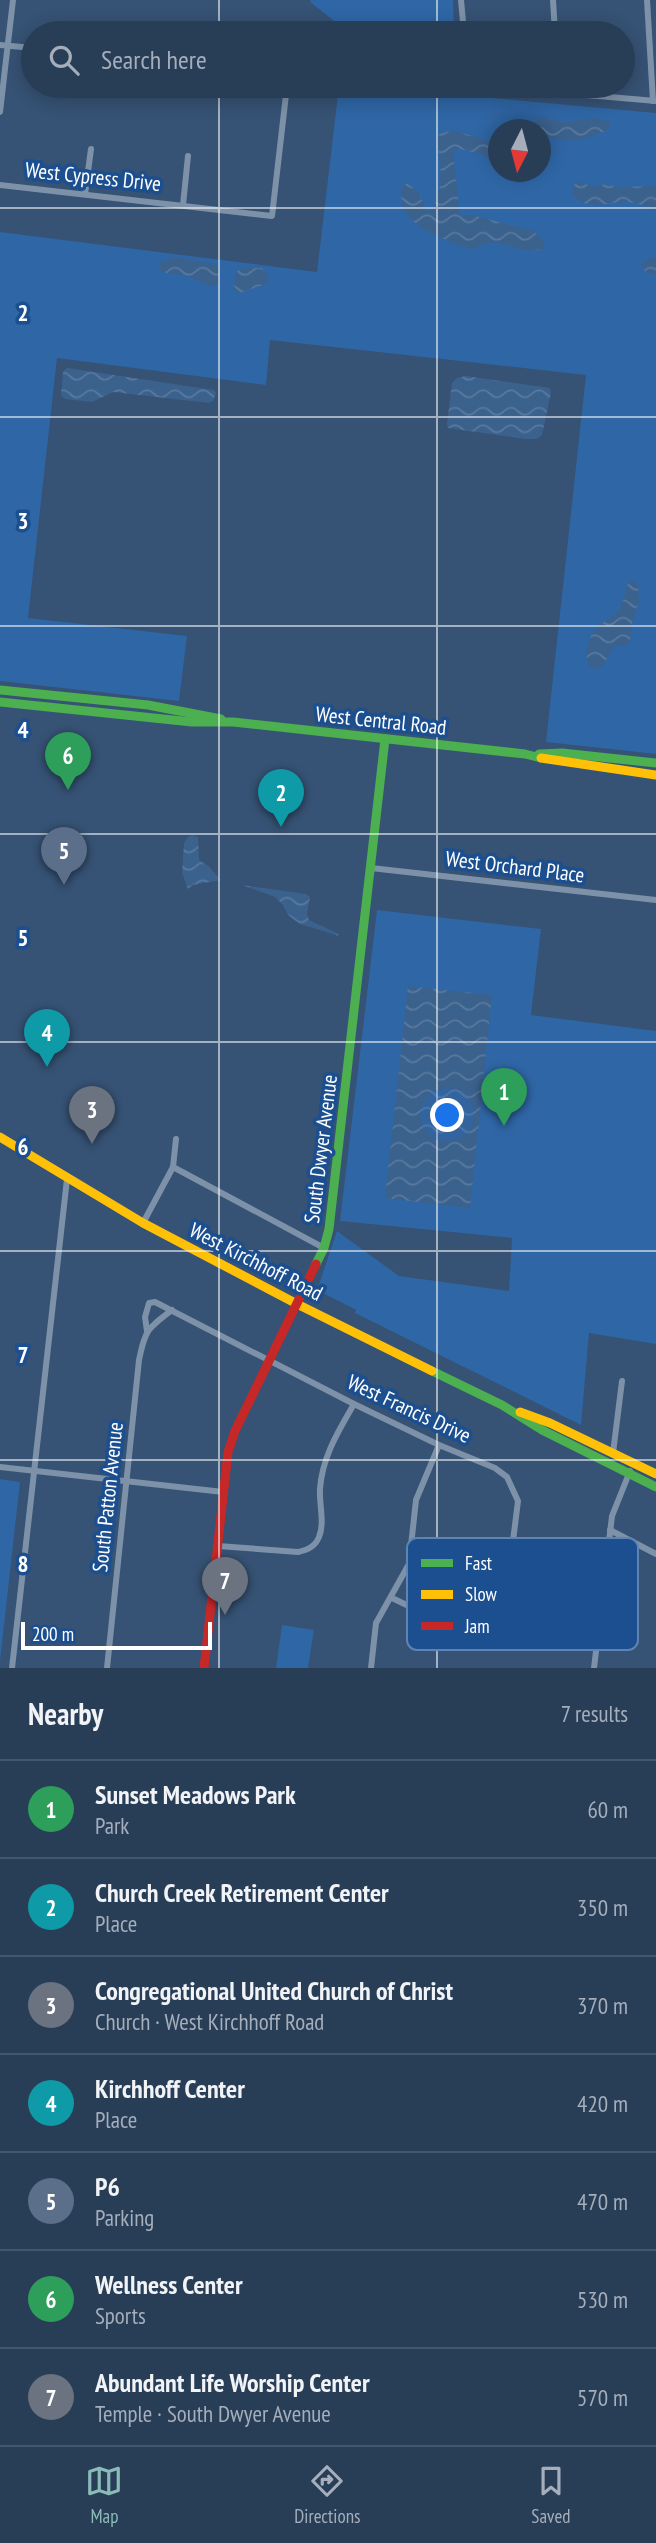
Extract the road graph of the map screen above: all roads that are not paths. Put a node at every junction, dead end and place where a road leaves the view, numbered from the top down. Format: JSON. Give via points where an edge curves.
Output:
{"nodes":[{"id":1,"x":13,"y":0,"type":"edge"},
{"id":2,"x":461,"y":0,"type":"edge"},
{"id":3,"x":553,"y":0,"type":"edge"},
{"id":4,"x":647,"y":0,"type":"edge"},
{"id":5,"x":463,"y":21,"type":"edge"},
{"id":6,"x":554,"y":21,"type":"edge"},
{"id":7,"x":4,"y":45,"type":"edge"},
{"id":8,"x":286,"y":98,"type":"edge"},
{"id":9,"x":627,"y":98,"type":"edge"},
{"id":10,"x":655,"y":101,"type":"edge"},
{"id":11,"x":0,"y":112,"type":"edge"},
{"id":12,"x":91,"y":149,"type":"dead end"},
{"id":13,"x":188,"y":156,"type":"dead end"},
{"id":14,"x":0,"y":184,"type":"edge"},
{"id":15,"x":85,"y":194,"type":"junction"},
{"id":16,"x":183,"y":205,"type":"junction"},
{"id":17,"x":0,"y":690,"type":"edge"},
{"id":18,"x":0,"y":702,"type":"edge"},
{"id":19,"x":233,"y":722,"type":"junction"},
{"id":20,"x":385,"y":739,"type":"junction"},
{"id":21,"x":525,"y":754,"type":"junction"},
{"id":22,"x":656,"y":763,"type":"edge"},
{"id":23,"x":656,"y":775,"type":"edge"},
{"id":24,"x":371,"y":868,"type":"junction"},
{"id":25,"x":656,"y":901,"type":"edge"},
{"id":26,"x":0,"y":1137,"type":"edge"},
{"id":27,"x":176,"y":1139,"type":"dead end"},
{"id":28,"x":173,"y":1167,"type":"junction"},
{"id":29,"x":67,"y":1179,"type":"junction"},
{"id":30,"x":143,"y":1223,"type":"junction"},
{"id":31,"x":324,"y":1248,"type":"junction"},
{"id":32,"x":297,"y":1304,"type":"junction"},
{"id":33,"x":172,"y":1310,"type":"junction"},
{"id":34,"x":147,"y":1331,"type":"junction"},
{"id":35,"x":268,"y":1359,"type":"junction"},
{"id":36,"x":622,"y":1381,"type":"dead end"},
{"id":37,"x":354,"y":1404,"type":"junction"},
{"id":38,"x":502,"y":1405,"type":"junction"},
{"id":39,"x":439,"y":1445,"type":"junction"},
{"id":40,"x":612,"y":1453,"type":"junction"},
{"id":41,"x":634,"y":1464,"type":"junction"},
{"id":42,"x":0,"y":1467,"type":"edge"},
{"id":43,"x":34,"y":1471,"type":"junction"},
{"id":44,"x":628,"y":1474,"type":"junction"},
{"id":45,"x":656,"y":1474,"type":"edge"},
{"id":46,"x":128,"y":1481,"type":"junction"},
{"id":47,"x":656,"y":1488,"type":"edge"},
{"id":48,"x":223,"y":1492,"type":"junction"},
{"id":49,"x":610,"y":1530,"type":"junction"},
{"id":50,"x":412,"y":1538,"type":"edge"},
{"id":51,"x":514,"y":1538,"type":"edge"},
{"id":52,"x":609,"y":1538,"type":"edge"},
{"id":53,"x":625,"y":1538,"type":"edge"},
{"id":54,"x":638,"y":1545,"type":"edge"},
{"id":55,"x":218,"y":1546,"type":"junction"},
{"id":56,"x":656,"y":1554,"type":"edge"},
{"id":57,"x":407,"y":1568,"type":"edge"},
{"id":58,"x":392,"y":1598,"type":"junction"},
{"id":59,"x":407,"y":1605,"type":"edge"},
{"id":60,"x":596,"y":1650,"type":"edge"},
{"id":61,"x":12,"y":1668,"type":"edge"},
{"id":62,"x":107,"y":1668,"type":"edge"},
{"id":63,"x":204,"y":1668,"type":"edge"},
{"id":64,"x":371,"y":1668,"type":"edge"},
{"id":65,"x":594,"y":1668,"type":"edge"}],
"edges":[{"from":1,"to":7,"type":"street"},
{"from":2,"to":5,"type":"street"},
{"from":3,"to":6,"type":"street"},
{"from":4,"to":10,"type":"street"},
{"from":7,"to":11,"type":"street"},
{"from":8,"to":16,"type":"street","name":"West Cypress Drive","via":[[272,216]]},
{"from":9,"to":10,"type":"street"},
{"from":12,"to":15,"type":"street"},
{"from":13,"to":16,"type":"street","name":"West Cypress Drive"},
{"from":14,"to":15,"type":"street","name":"West Cypress Drive"},
{"from":15,"to":16,"type":"street","name":"West Cypress Drive"},
{"from":17,"to":19,"type":"main road","name":"West Central Road","via":[[148,705]]},
{"from":18,"to":19,"type":"main road","name":"West Central Road","via":[[192,722]]},
{"from":19,"to":20,"type":"main road","name":"West Central Road"},
{"from":20,"to":21,"type":"main road","name":"West Central Road"},
{"from":20,"to":24,"type":"main road","name":"South Dwyer Avenue"},
{"from":21,"to":22,"type":"main road","name":"West Central Road","via":[[562,753]]},
{"from":21,"to":23,"type":"main road","name":"West Central Road"},
{"from":24,"to":25,"type":"street","name":"West Orchard Place"},
{"from":24,"to":31,"type":"main road","name":"South Dwyer Avenue","via":[[330,1229]]},
{"from":26,"to":29,"type":"main road","name":"West Kirchhoff Road"},
{"from":27,"to":28,"type":"street"},
{"from":28,"to":30,"type":"street"},
{"from":28,"to":31,"type":"street"},
{"from":29,"to":30,"type":"main road","name":"West Kirchhoff Road"},
{"from":29,"to":43,"type":"street"},
{"from":30,"to":32,"type":"main road","name":"West Kirchhoff Road"},
{"from":31,"to":32,"type":"main road","name":"South Dwyer Avenue"},
{"from":32,"to":35,"type":"main road","name":"South Dwyer Avenue"},
{"from":32,"to":38,"type":"main road","name":"West Kirchhoff Road"},
{"from":33,"to":34,"type":"street"},
{"from":33,"to":34,"type":"street","name":"South Patton Avenue","via":[[149,1303]]},
{"from":33,"to":35,"type":"street","name":"West Francis Drive"},
{"from":34,"to":46,"type":"street","name":"South Patton Avenue","via":[[139,1360]]},
{"from":35,"to":37,"type":"street","name":"West Francis Drive"},
{"from":35,"to":48,"type":"main road","name":"South Dwyer Avenue","via":[[235,1431]]},
{"from":36,"to":40,"type":"street"},
{"from":37,"to":39,"type":"street","name":"West Francis Drive"},
{"from":37,"to":55,"type":"street","via":[[326,1460],[320,1487],[321,1528],[310,1548],[298,1552]]},
{"from":38,"to":40,"type":"main road","name":"West Kirchhoff Road"},
{"from":38,"to":44,"type":"main road","name":"West Kirchhoff Road"},
{"from":39,"to":50,"type":"street","via":[[416,1500]]},
{"from":39,"to":51,"type":"street","name":"West Francis Drive","via":[[507,1477],[518,1501]]},
{"from":40,"to":41,"type":"main road","name":"West Kirchhoff Road"},
{"from":41,"to":44,"type":"street"},
{"from":41,"to":45,"type":"main road","name":"West Kirchhoff Road"},
{"from":42,"to":43,"type":"street"},
{"from":43,"to":46,"type":"street"},
{"from":43,"to":61,"type":"street"},
{"from":44,"to":47,"type":"main road","name":"West Kirchhoff Road"},
{"from":44,"to":49,"type":"street"},
{"from":46,"to":48,"type":"street"},
{"from":46,"to":62,"type":"street","name":"South Patton Avenue"},
{"from":48,"to":55,"type":"main road","name":"South Dwyer Avenue"},
{"from":49,"to":52,"type":"street"},
{"from":49,"to":53,"type":"street"},
{"from":54,"to":56,"type":"street"},
{"from":55,"to":63,"type":"main road","name":"South Dwyer Avenue"},
{"from":57,"to":58,"type":"street"},
{"from":58,"to":59,"type":"street","name":"West Francis Drive"},
{"from":58,"to":64,"type":"street","via":[[376,1623]]},
{"from":60,"to":65,"type":"street"}]}
